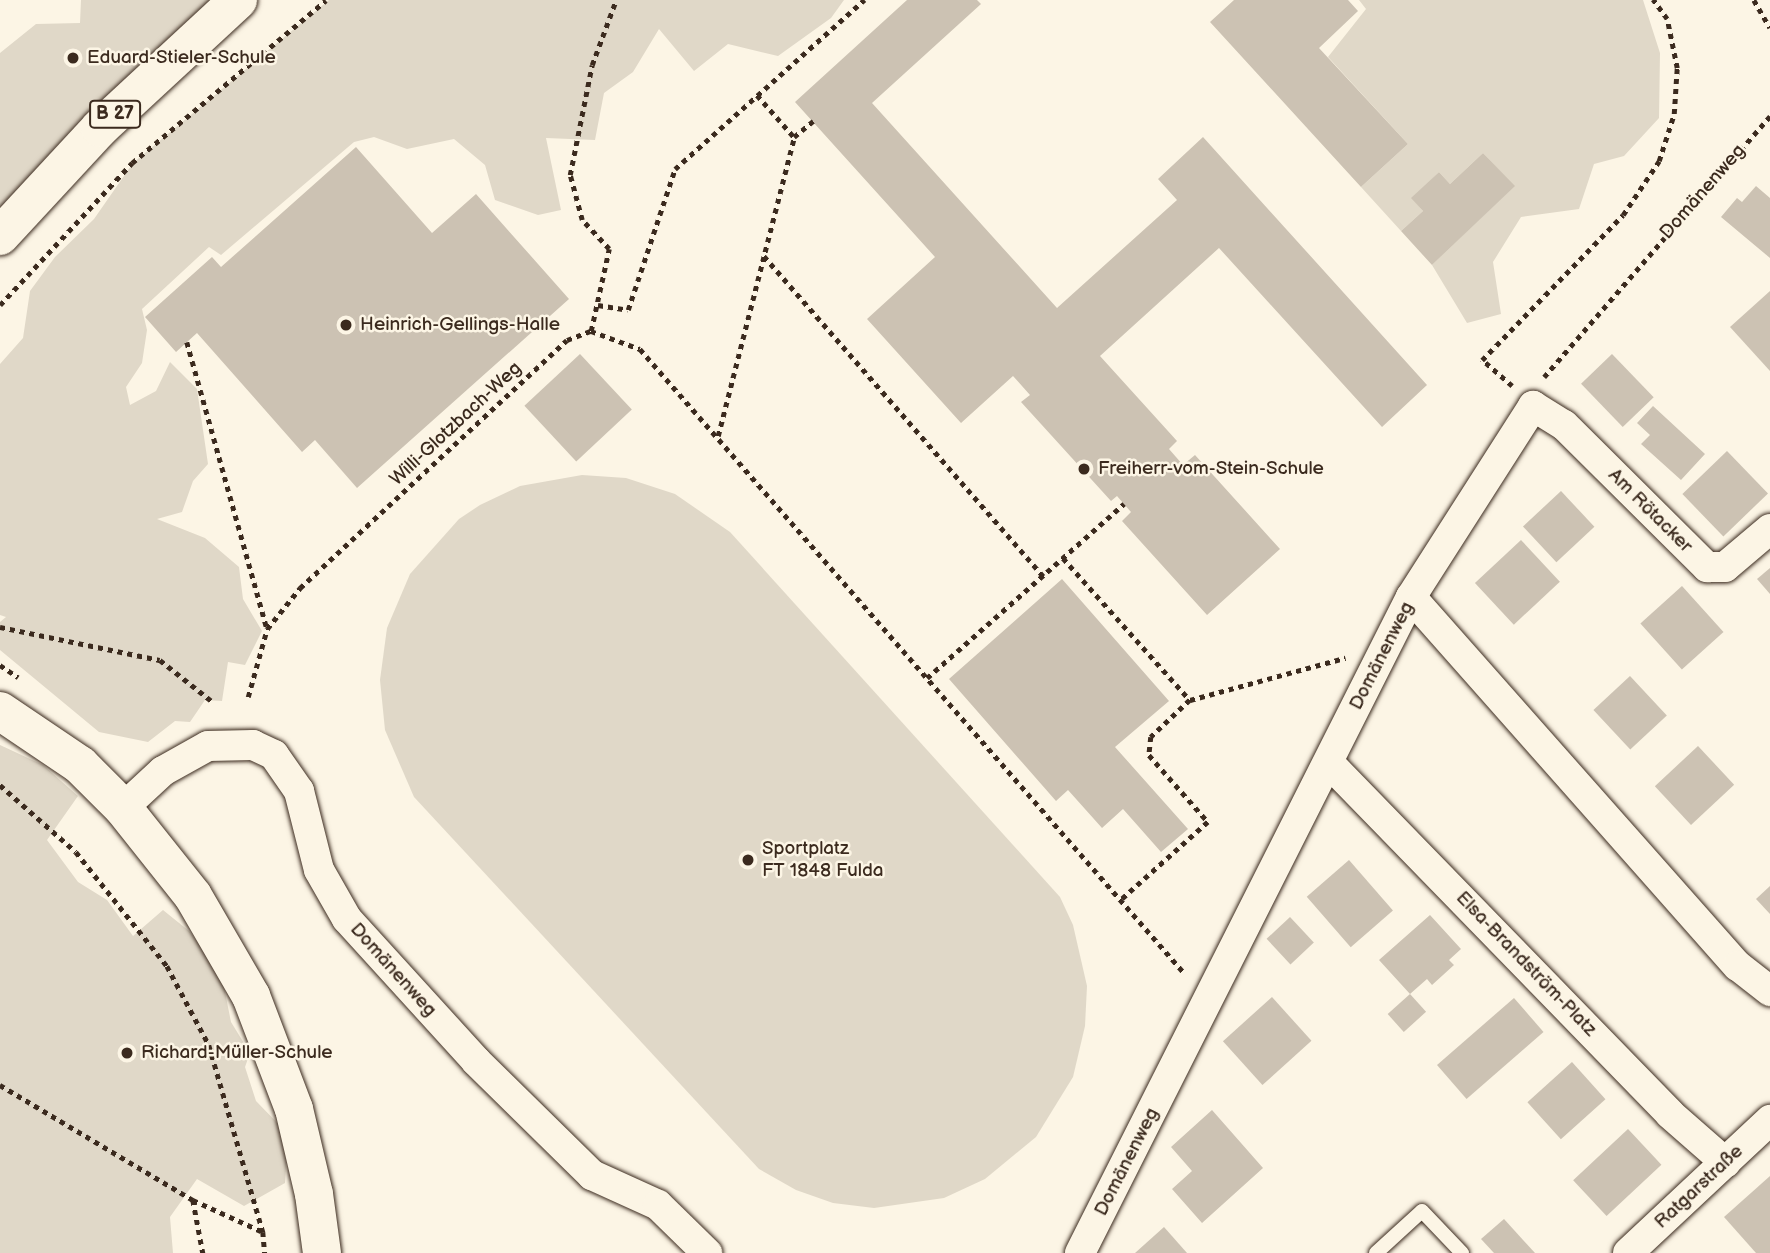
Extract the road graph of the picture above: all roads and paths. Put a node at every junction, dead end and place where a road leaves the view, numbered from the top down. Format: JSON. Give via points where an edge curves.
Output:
{"nodes":[{"id":1,"x":238,"y":0,"type":"edge"},
{"id":2,"x":326,"y":0,"type":"edge"},
{"id":3,"x":616,"y":0,"type":"edge"},
{"id":4,"x":864,"y":0,"type":"edge"},
{"id":5,"x":1654,"y":0,"type":"edge"},
{"id":6,"x":1754,"y":0,"type":"edge"},
{"id":7,"x":1770,"y":28,"type":"edge"},
{"id":8,"x":757,"y":96,"type":"junction"},
{"id":9,"x":1770,"y":116,"type":"edge"},
{"id":10,"x":813,"y":121,"type":"dead end"},
{"id":11,"x":794,"y":137,"type":"junction"},
{"id":12,"x":0,"y":236,"type":"edge"},
{"id":13,"x":764,"y":256,"type":"junction"},
{"id":14,"x":0,"y":305,"type":"edge"},
{"id":15,"x":598,"y":305,"type":"junction"},
{"id":16,"x":592,"y":331,"type":"junction"},
{"id":17,"x":187,"y":342,"type":"dead end"},
{"id":18,"x":1532,"y":406,"type":"junction"},
{"id":19,"x":717,"y":437,"type":"junction"},
{"id":20,"x":1124,"y":504,"type":"dead end"},
{"id":21,"x":1770,"y":529,"type":"edge"},
{"id":22,"x":1063,"y":558,"type":"junction"},
{"id":23,"x":1043,"y":576,"type":"junction"},
{"id":24,"x":1411,"y":597,"type":"junction"},
{"id":25,"x":0,"y":627,"type":"edge"},
{"id":26,"x":267,"y":629,"type":"junction"},
{"id":27,"x":1351,"y":656,"type":"dead end"},
{"id":28,"x":927,"y":678,"type":"junction"},
{"id":29,"x":248,"y":697,"type":"dead end"},
{"id":30,"x":1191,"y":700,"type":"junction"},
{"id":31,"x":213,"y":702,"type":"dead end"},
{"id":32,"x":0,"y":711,"type":"edge"},
{"id":33,"x":1329,"y":763,"type":"junction"},
{"id":34,"x":0,"y":785,"type":"edge"},
{"id":35,"x":123,"y":808,"type":"junction"},
{"id":36,"x":1121,"y":900,"type":"junction"},
{"id":37,"x":1185,"y":974,"type":"dead end"},
{"id":38,"x":1770,"y":991,"type":"edge"},
{"id":39,"x":0,"y":1085,"type":"edge"},
{"id":40,"x":1770,"y":1121,"type":"edge"},
{"id":41,"x":1726,"y":1163,"type":"junction"},
{"id":42,"x":193,"y":1200,"type":"junction"},
{"id":43,"x":264,"y":1232,"type":"junction"},
{"id":44,"x":203,"y":1253,"type":"edge"},
{"id":45,"x":265,"y":1253,"type":"edge"},
{"id":46,"x":322,"y":1253,"type":"edge"},
{"id":47,"x":707,"y":1253,"type":"edge"},
{"id":48,"x":1080,"y":1253,"type":"edge"},
{"id":49,"x":1377,"y":1253,"type":"edge"},
{"id":50,"x":1462,"y":1253,"type":"edge"},
{"id":51,"x":1628,"y":1253,"type":"edge"}],
"edges":[{"from":1,"to":12,"type":"main road","number":"B 27","via":[[100,128]]},
{"from":2,"to":14,"type":"path","via":[[132,163]]},
{"from":3,"to":15,"type":"path","via":[[592,65],[570,175],[582,220],[609,248]]},
{"from":4,"to":8,"type":"path"},
{"from":5,"to":18,"type":"path","via":[[1667,19],[1677,68],[1674,114],[1659,161],[1623,215],[1482,360]]},
{"from":6,"to":7,"type":"path"},
{"from":8,"to":11,"type":"path"},
{"from":8,"to":15,"type":"path","via":[[675,169],[628,310]]},
{"from":9,"to":18,"type":"path","name":"Domänenweg","via":[[1546,373]]},
{"from":10,"to":11,"type":"path"},
{"from":11,"to":13,"type":"path"},
{"from":13,"to":19,"type":"path"},
{"from":13,"to":23,"type":"path"},
{"from":15,"to":16,"type":"path"},
{"from":16,"to":19,"type":"path","via":[[640,349]]},
{"from":16,"to":26,"type":"path","name":"Willi-Glotzbach-Weg","via":[[567,340],[300,588]]},
{"from":17,"to":26,"type":"path"},
{"from":18,"to":21,"type":"street","name":"Am Rötacker","via":[[1564,425],[1707,567],[1725,568]]},
{"from":18,"to":24,"type":"street","name":"Domänenweg"},
{"from":19,"to":28,"type":"path"},
{"from":20,"to":22,"type":"path"},
{"from":22,"to":23,"type":"path"},
{"from":22,"to":30,"type":"path"},
{"from":23,"to":28,"type":"path"},
{"from":24,"to":33,"type":"street","name":"Domänenweg"},
{"from":24,"to":38,"type":"street","via":[[1738,966]]},
{"from":25,"to":31,"type":"path","via":[[160,660]]},
{"from":26,"to":29,"type":"path","name":"Willi-Glotzbach-Weg"},
{"from":27,"to":30,"type":"path"},
{"from":28,"to":36,"type":"path"},
{"from":30,"to":36,"type":"path","via":[[1151,737],[1149,755],[1208,822]]},
{"from":32,"to":35,"type":"main road","via":[[80,765]]},
{"from":33,"to":41,"type":"street","name":"Elsa-Brandström-Platz","via":[[1670,1114]]},
{"from":33,"to":48,"type":"street","name":"Domänenweg"},
{"from":34,"to":43,"type":"path","via":[[76,852],[167,967],[209,1045]]},
{"from":35,"to":46,"type":"main road","via":[[193,896],[251,996],[293,1108],[314,1194]]},
{"from":35,"to":47,"type":"street","name":"Domänenweg","via":[[163,771],[208,746],[253,746],[274,755],[299,791],[319,870],[347,919],[476,1061],[592,1175],[658,1205]]},
{"from":36,"to":37,"type":"path"},
{"from":39,"to":42,"type":"path"},
{"from":40,"to":41,"type":"street","name":"Ratgarstraße"},
{"from":41,"to":51,"type":"street","name":"Ratgarstraße"},
{"from":42,"to":43,"type":"path"},
{"from":42,"to":44,"type":"path"},
{"from":43,"to":45,"type":"path"},
{"from":49,"to":50,"type":"lane","via":[[1422,1211]]}]}
